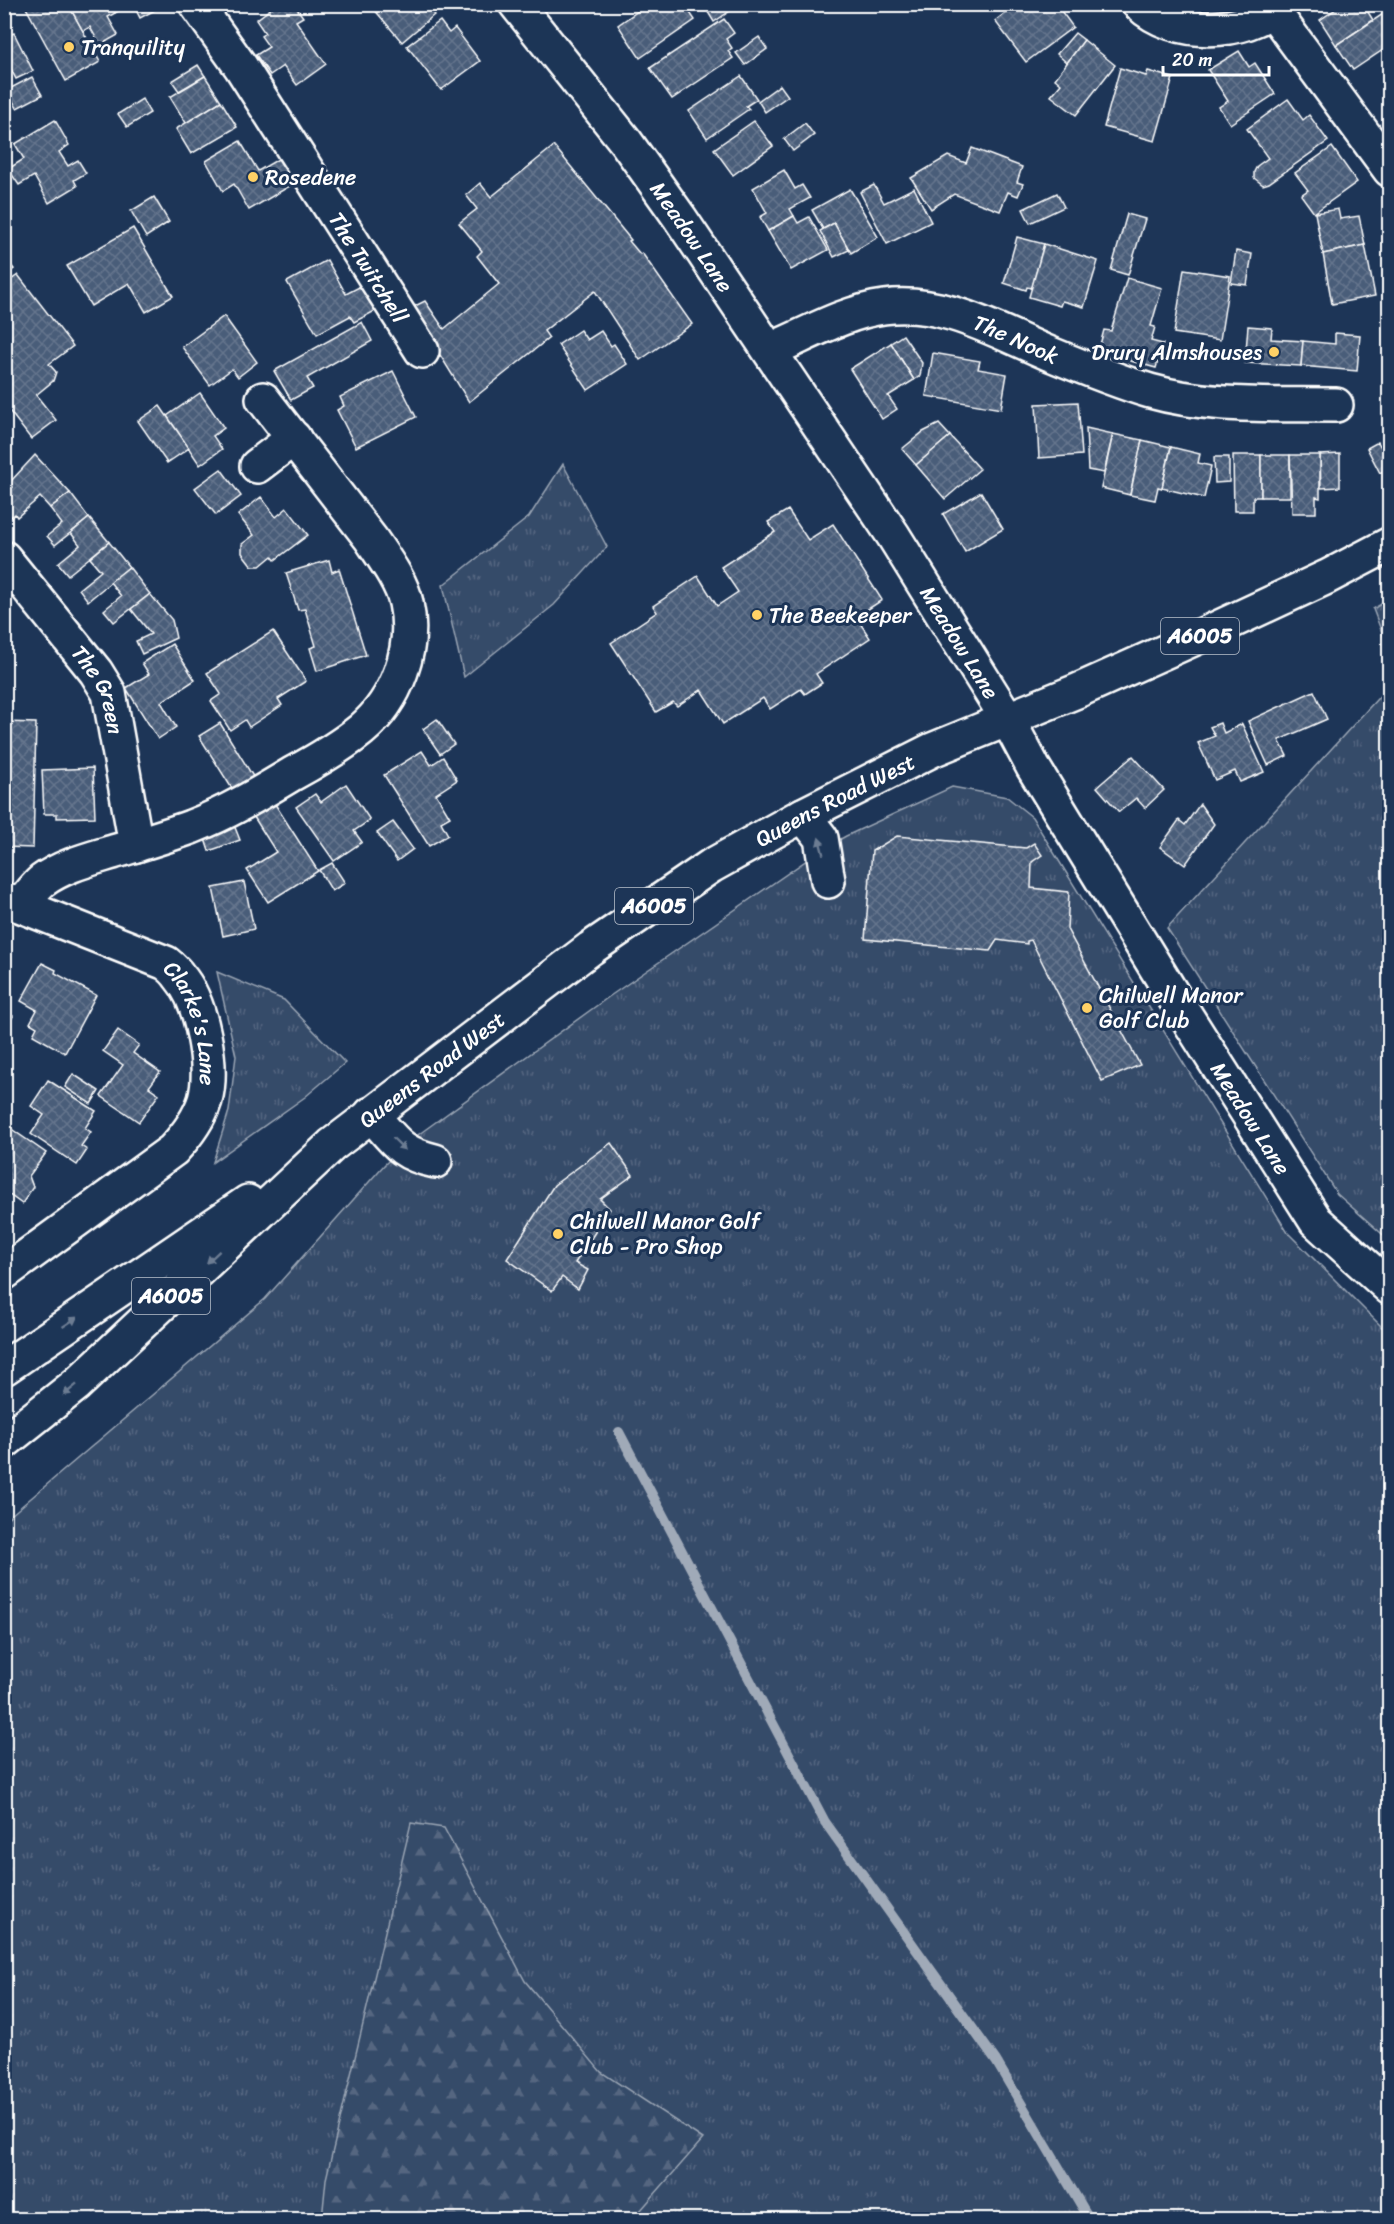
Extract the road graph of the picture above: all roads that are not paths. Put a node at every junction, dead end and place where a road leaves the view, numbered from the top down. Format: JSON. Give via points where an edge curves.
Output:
{"nodes":[{"id":1,"x":196,"y":4,"type":"edge"},
{"id":2,"x":516,"y":4,"type":"edge"},
{"id":3,"x":1139,"y":4,"type":"edge"},
{"id":4,"x":1276,"y":8,"type":"edge"},
{"id":5,"x":1389,"y":170,"type":"edge"},
{"id":6,"x":770,"y":350,"type":"junction"},
{"id":7,"x":422,"y":351,"type":"dead end"},
{"id":8,"x":263,"y":399,"type":"dead end"},
{"id":9,"x":1336,"y":405,"type":"dead end"},
{"id":10,"x":294,"y":438,"type":"junction"},
{"id":11,"x":257,"y":466,"type":"dead end"},
{"id":12,"x":1389,"y":544,"type":"edge"},
{"id":13,"x":4,"y":558,"type":"edge"},
{"id":14,"x":1007,"y":718,"type":"junction"},
{"id":15,"x":803,"y":815,"type":"junction"},
{"id":16,"x":136,"y":845,"type":"junction"},
{"id":17,"x":828,"y":881,"type":"dead end"},
{"id":18,"x":13,"y":902,"type":"edge"},
{"id":19,"x":371,"y":1114,"type":"junction"},
{"id":20,"x":332,"y":1145,"type":"junction"},
{"id":21,"x":435,"y":1161,"type":"dead end"},
{"id":22,"x":4,"y":1273,"type":"edge"},
{"id":23,"x":1389,"y":1288,"type":"edge"},
{"id":24,"x":4,"y":1368,"type":"edge"},
{"id":25,"x":4,"y":1442,"type":"edge"}],
"edges":[{"from":1,"to":7,"type":"street","name":"The Twitchell","via":[[241,67]]},
{"from":2,"to":6,"type":"street","name":"Meadow Lane","via":[[626,142]]},
{"from":3,"to":4,"type":"street","via":[[1174,23],[1202,30],[1251,21]]},
{"from":4,"to":5,"type":"street"},
{"from":6,"to":9,"type":"street","name":"The Nook","via":[[861,312],[915,306],[967,317],[1048,353],[1153,392],[1229,403]]},
{"from":6,"to":14,"type":"street","name":"Meadow Lane","via":[[893,535]]},
{"from":8,"to":10,"type":"street"},
{"from":10,"to":11,"type":"street"},
{"from":10,"to":16,"type":"street","via":[[387,563],[406,601],[408,644],[399,678],[368,723],[320,758],[226,813]]},
{"from":12,"to":14,"type":"street","name":"Queens Road West","number":"A6005","via":[[1211,631]]},
{"from":13,"to":16,"type":"street","name":"The Green","via":[[109,693]]},
{"from":14,"to":15,"type":"street","name":"Queens Road West","number":"A6005","via":[[932,750]]},
{"from":14,"to":23,"type":"street","name":"Meadow Lane","via":[[1169,989],[1316,1221]]},
{"from":17,"to":15,"type":"street","one_way":true,"via":[[821,838]]},
{"from":15,"to":19,"type":"street","name":"Queens Road West","number":"A6005","via":[[711,866],[591,948]]},
{"from":16,"to":18,"type":"street","via":[[53,874]]},
{"from":18,"to":22,"type":"street","name":"Clarke's Lane","via":[[166,963],[181,977],[199,1018],[207,1050],[208,1086],[189,1132],[173,1150]]},
{"from":19,"to":20,"type":"street","name":"Queens Road West","number":"A6005"},
{"from":19,"to":21,"type":"street","one_way":true,"via":[[400,1148]]},
{"from":24,"to":20,"type":"street","name":"Queens Road West","number":"A6005","one_way":true},
{"from":20,"to":25,"type":"street","name":"Queens Road West","number":"A6005","one_way":true,"via":[[77,1384]]}]}
